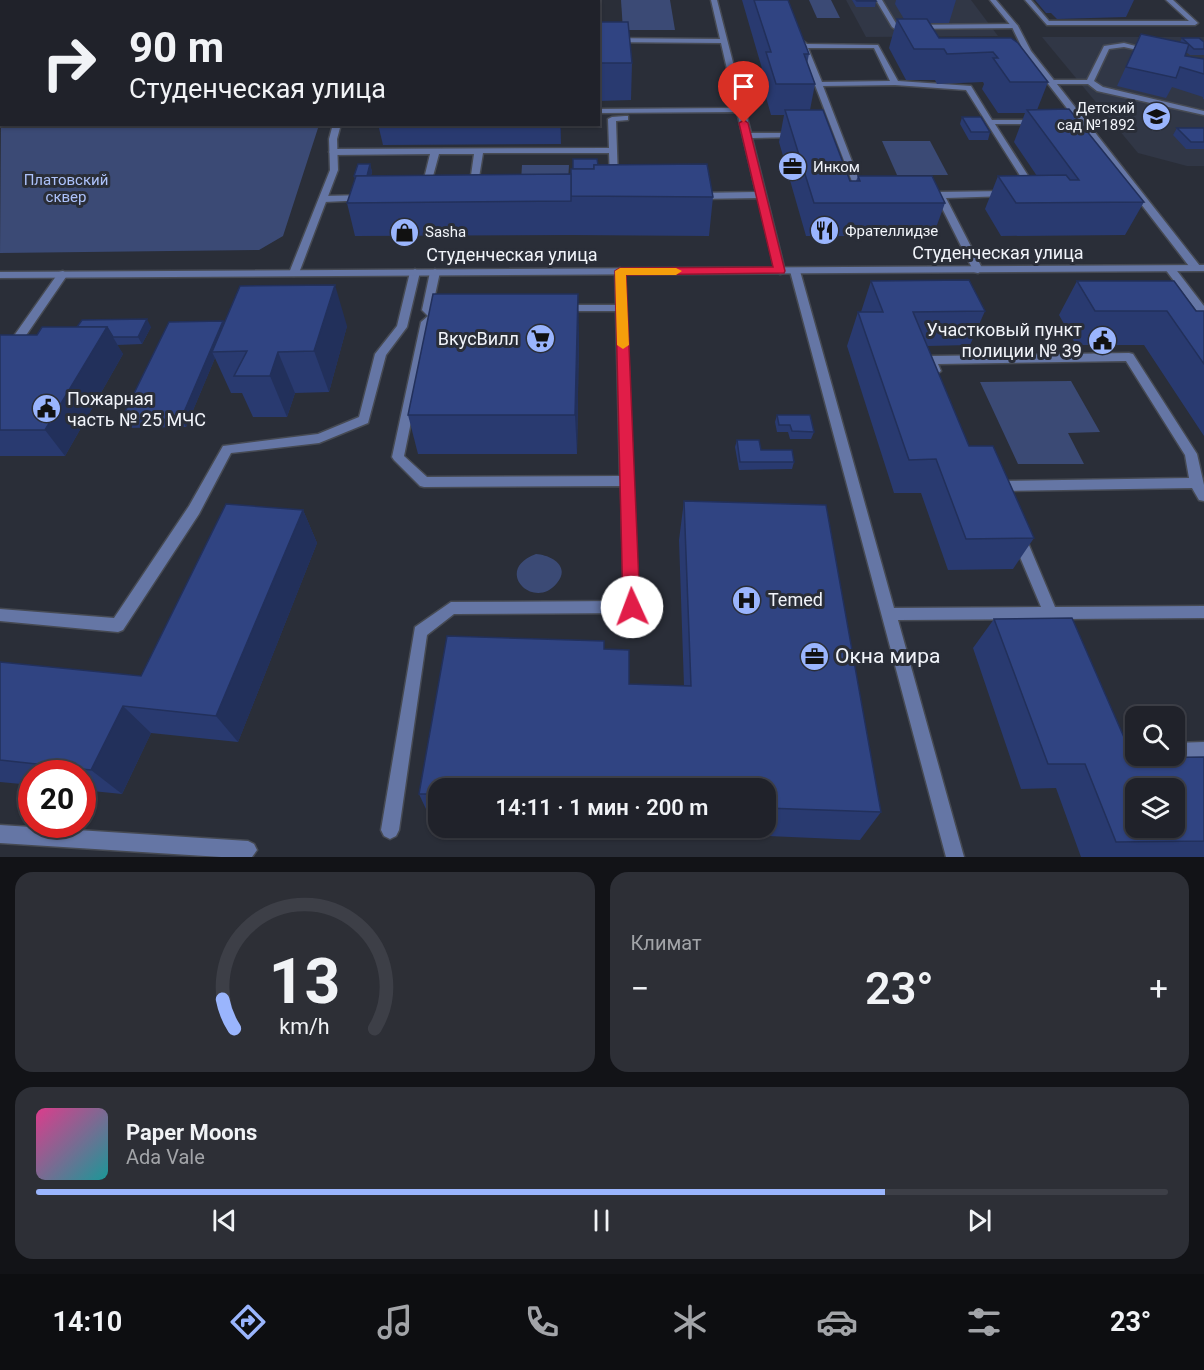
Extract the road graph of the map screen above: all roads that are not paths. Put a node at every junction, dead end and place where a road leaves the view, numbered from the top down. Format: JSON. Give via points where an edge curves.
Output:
{"nodes":[{"id":1,"x":714,"y":0,"type":"edge"},
{"id":2,"x":879,"y":0,"type":"edge"},
{"id":3,"x":993,"y":0,"type":"edge"},
{"id":4,"x":1028,"y":0,"type":"edge"},
{"id":5,"x":1169,"y":0,"type":"edge"},
{"id":6,"x":1015,"y":26,"type":"junction"},
{"id":7,"x":800,"y":37,"type":"edge"},
{"id":8,"x":600,"y":40,"type":"edge"},
{"id":9,"x":724,"y":41,"type":"junction"},
{"id":10,"x":804,"y":46,"type":"junction"},
{"id":11,"x":1158,"y":53,"type":"edge"},
{"id":12,"x":1051,"y":82,"type":"junction"},
{"id":13,"x":1090,"y":82,"type":"junction"},
{"id":14,"x":896,"y":83,"type":"junction"},
{"id":15,"x":818,"y":84,"type":"junction"},
{"id":16,"x":741,"y":110,"type":"junction"},
{"id":17,"x":600,"y":111,"type":"edge"},
{"id":18,"x":1204,"y":113,"type":"edge"},
{"id":19,"x":645,"y":118,"type":"dead end"},
{"id":20,"x":990,"y":122,"type":"junction"},
{"id":21,"x":1049,"y":122,"type":"edge"},
{"id":22,"x":336,"y":126,"type":"edge"},
{"id":23,"x":807,"y":135,"type":"edge"},
{"id":24,"x":828,"y":135,"type":"edge"},
{"id":25,"x":838,"y":135,"type":"junction"},
{"id":26,"x":747,"y":136,"type":"junction"},
{"id":27,"x":613,"y":150,"type":"junction"},
{"id":28,"x":435,"y":151,"type":"junction"},
{"id":29,"x":479,"y":151,"type":"junction"},
{"id":30,"x":333,"y":152,"type":"junction"},
{"id":31,"x":614,"y":186,"type":"edge"},
{"id":32,"x":1012,"y":194,"type":"edge"},
{"id":33,"x":1024,"y":194,"type":"edge"},
{"id":34,"x":761,"y":195,"type":"junction"},
{"id":35,"x":873,"y":195,"type":"edge"},
{"id":36,"x":929,"y":195,"type":"edge"},
{"id":37,"x":940,"y":195,"type":"junction"},
{"id":38,"x":683,"y":196,"type":"edge"},
{"id":39,"x":483,"y":197,"type":"edge"},
{"id":40,"x":378,"y":198,"type":"edge"},
{"id":41,"x":412,"y":198,"type":"edge"},
{"id":42,"x":424,"y":198,"type":"junction"},
{"id":43,"x":436,"y":198,"type":"edge"},
{"id":44,"x":324,"y":199,"type":"junction"},
{"id":45,"x":1170,"y":268,"type":"junction"},
{"id":46,"x":1200,"y":268,"type":"edge"},
{"id":47,"x":978,"y":270,"type":"junction"},
{"id":48,"x":620,"y":271,"type":"junction"},
{"id":49,"x":780,"y":271,"type":"junction"},
{"id":50,"x":795,"y":271,"type":"junction"},
{"id":51,"x":415,"y":272,"type":"junction"},
{"id":52,"x":435,"y":272,"type":"junction"},
{"id":53,"x":294,"y":273,"type":"junction"},
{"id":54,"x":63,"y":274,"type":"junction"},
{"id":55,"x":0,"y":275,"type":"edge"},
{"id":56,"x":450,"y":308,"type":"edge"},
{"id":57,"x":553,"y":308,"type":"edge"},
{"id":58,"x":621,"y":308,"type":"junction"},
{"id":59,"x":1204,"y":314,"type":"edge"},
{"id":60,"x":436,"y":316,"type":"junction"},
{"id":61,"x":0,"y":344,"type":"edge"},
{"id":62,"x":942,"y":387,"type":"edge"},
{"id":63,"x":627,"y":481,"type":"junction"},
{"id":64,"x":1196,"y":483,"type":"junction"},
{"id":65,"x":996,"y":487,"type":"edge"},
{"id":66,"x":1204,"y":496,"type":"edge"},
{"id":67,"x":1015,"y":528,"type":"edge"},
{"id":68,"x":1204,"y":612,"type":"edge"},
{"id":69,"x":1051,"y":613,"type":"junction"},
{"id":70,"x":891,"y":614,"type":"junction"},
{"id":71,"x":0,"y":615,"type":"edge"},
{"id":72,"x":1064,"y":645,"type":"edge"},
{"id":73,"x":1204,"y":750,"type":"edge"},
{"id":74,"x":1185,"y":751,"type":"edge"},
{"id":75,"x":390,"y":830,"type":"dead end"},
{"id":76,"x":0,"y":834,"type":"edge"},
{"id":77,"x":248,"y":850,"type":"dead end"},
{"id":78,"x":955,"y":857,"type":"edge"}],
"edges":[{"from":1,"to":9,"type":"street"},
{"from":2,"to":6,"type":"street","via":[[895,27]]},
{"from":3,"to":6,"type":"street"},
{"from":4,"to":5,"type":"street","via":[[1047,23],[1195,23]]},
{"from":6,"to":12,"type":"street","via":[[1028,52]]},
{"from":7,"to":10,"type":"street"},
{"from":8,"to":9,"type":"street"},
{"from":9,"to":16,"type":"street"},
{"from":10,"to":14,"type":"street","via":[[876,46]]},
{"from":10,"to":15,"type":"street"},
{"from":11,"to":13,"type":"street","via":[[1124,45],[1106,47]]},
{"from":12,"to":13,"type":"street"},
{"from":12,"to":46,"type":"street","via":[[1078,122]]},
{"from":13,"to":18,"type":"street","via":[[1100,89]]},
{"from":14,"to":15,"type":"street"},
{"from":14,"to":20,"type":"street","via":[[968,88]]},
{"from":15,"to":25,"type":"street"},
{"from":16,"to":17,"type":"street"},
{"from":16,"to":26,"type":"street"},
{"from":19,"to":27,"type":"street","via":[[612,118]]},
{"from":20,"to":21,"type":"street"},
{"from":20,"to":33,"type":"street","via":[[1036,194]]},
{"from":22,"to":30,"type":"street"},
{"from":23,"to":26,"type":"street"},
{"from":24,"to":25,"type":"street"},
{"from":25,"to":35,"type":"street","via":[[861,195]]},
{"from":26,"to":34,"type":"street"},
{"from":27,"to":29,"type":"street"},
{"from":27,"to":31,"type":"street"},
{"from":28,"to":29,"type":"street"},
{"from":28,"to":30,"type":"street"},
{"from":28,"to":42,"type":"street"},
{"from":29,"to":39,"type":"street","via":[[472,198]]},
{"from":30,"to":44,"type":"street","via":[[334,170]]},
{"from":32,"to":37,"type":"street"},
{"from":34,"to":38,"type":"street"},
{"from":34,"to":49,"type":"street"},
{"from":36,"to":37,"type":"street"},
{"from":37,"to":47,"type":"street"},
{"from":40,"to":44,"type":"street"},
{"from":41,"to":42,"type":"street"},
{"from":42,"to":43,"type":"street"},
{"from":44,"to":53,"type":"street"},
{"from":45,"to":46,"type":"street","name":"Студенческая улица"},
{"from":45,"to":47,"type":"street","name":"Студенческая улица"},
{"from":45,"to":59,"type":"street"},
{"from":47,"to":50,"type":"street","name":"Студенческая улица"},
{"from":48,"to":49,"type":"street","name":"Студенческая улица"},
{"from":48,"to":52,"type":"street","name":"Студенческая улица"},
{"from":48,"to":58,"type":"street"},
{"from":49,"to":50,"type":"street","name":"Студенческая улица"},
{"from":50,"to":70,"type":"street"},
{"from":51,"to":52,"type":"street","name":"Студенческая улица"},
{"from":51,"to":53,"type":"street","name":"Студенческая улица"},
{"from":51,"to":71,"type":"street","via":[[402,327],[381,354],[364,420],[319,438],[227,449],[194,510],[118,625]]},
{"from":52,"to":60,"type":"street","via":[[427,310]]},
{"from":53,"to":54,"type":"street","name":"Студенческая улица"},
{"from":54,"to":55,"type":"street","name":"Студенческая улица"},
{"from":54,"to":61,"type":"street","via":[[14,344]]},
{"from":56,"to":60,"type":"street"},
{"from":57,"to":58,"type":"street"},
{"from":58,"to":63,"type":"street"},
{"from":60,"to":63,"type":"street","via":[[426,322],[398,458],[424,482]]},
{"from":62,"to":64,"type":"street","via":[[931,360],[1129,357],[1191,454]]},
{"from":63,"to":75,"type":"street","via":[[632,607],[451,608],[420,632]]},
{"from":64,"to":65,"type":"street"},
{"from":64,"to":66,"type":"street"},
{"from":67,"to":69,"type":"street"},
{"from":68,"to":69,"type":"street"},
{"from":69,"to":70,"type":"street"},
{"from":69,"to":72,"type":"street"},
{"from":70,"to":78,"type":"street"},
{"from":73,"to":74,"type":"street"},
{"from":76,"to":77,"type":"street"}]}
